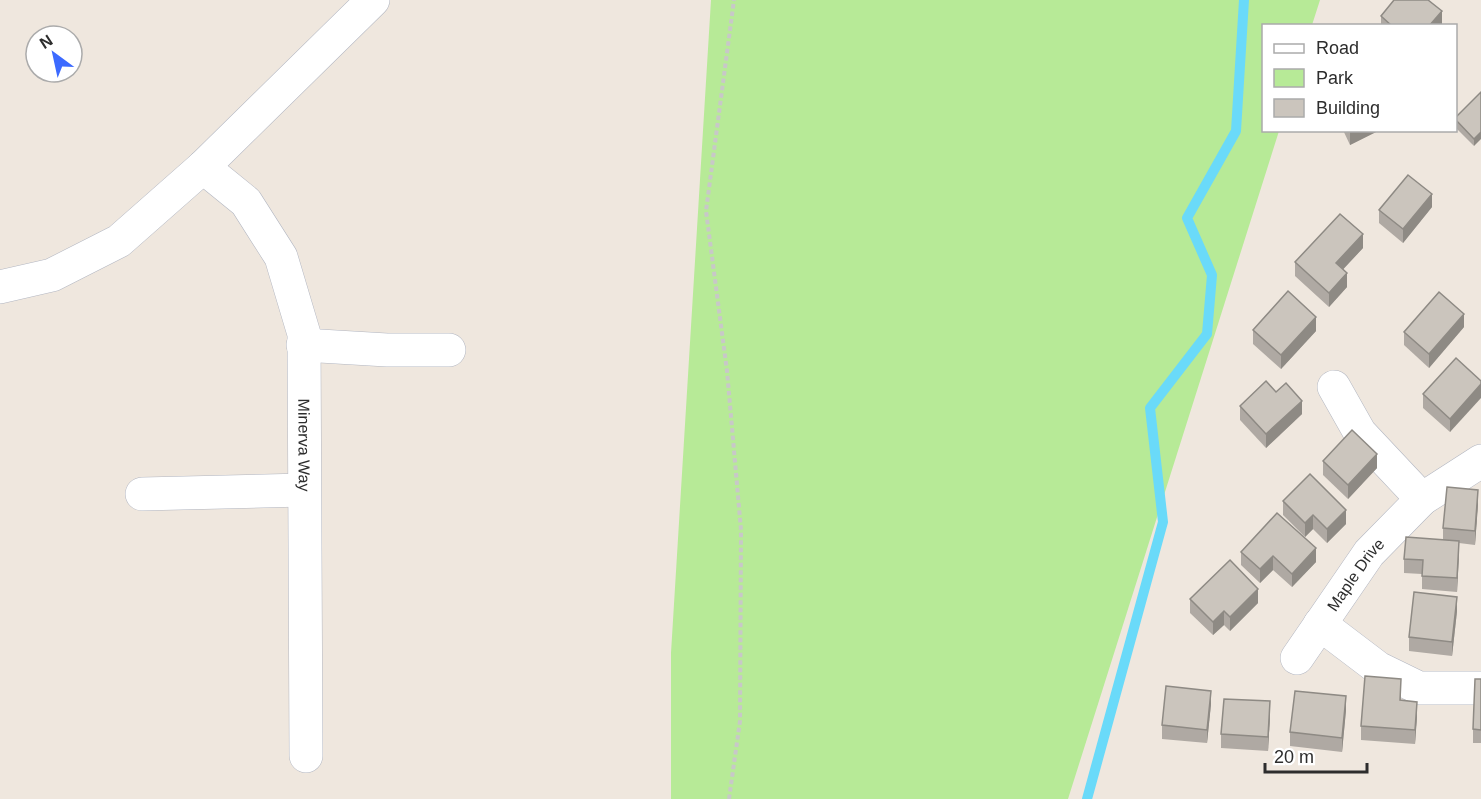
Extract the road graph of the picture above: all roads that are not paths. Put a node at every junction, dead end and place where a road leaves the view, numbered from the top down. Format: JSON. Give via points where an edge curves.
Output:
{"nodes":[{"id":1,"x":373,"y":0,"type":"edge"},
{"id":2,"x":203,"y":167,"type":"junction"},
{"id":3,"x":0,"y":287,"type":"edge"},
{"id":4,"x":303,"y":345,"type":"junction"},
{"id":5,"x":449,"y":350,"type":"dead end"},
{"id":6,"x":1334,"y":387,"type":"dead end"},
{"id":7,"x":1481,"y":461,"type":"edge"},
{"id":8,"x":304,"y":490,"type":"junction"},
{"id":9,"x":142,"y":494,"type":"dead end"},
{"id":10,"x":1422,"y":499,"type":"junction"},
{"id":11,"x":1320,"y":624,"type":"junction"},
{"id":12,"x":1297,"y":658,"type":"dead end"},
{"id":13,"x":1481,"y":688,"type":"edge"},
{"id":14,"x":306,"y":756,"type":"dead end"}],
"edges":[{"from":1,"to":2,"type":"street"},
{"from":2,"to":3,"type":"street","via":[[119,241],[52,275]]},
{"from":2,"to":4,"type":"street","name":"Minerva Way","via":[[246,202],[281,257]]},
{"from":4,"to":5,"type":"street"},
{"from":4,"to":8,"type":"street","name":"Minerva Way"},
{"from":6,"to":10,"type":"street","via":[[1360,433]]},
{"from":7,"to":10,"type":"street","name":"Maple Drive"},
{"from":8,"to":9,"type":"street"},
{"from":8,"to":14,"type":"street","name":"Minerva Way"},
{"from":10,"to":11,"type":"street","name":"Maple Drive","via":[[1369,553]]},
{"from":11,"to":12,"type":"street","name":"Maple Drive"},
{"from":11,"to":13,"type":"street","via":[[1378,668],[1419,688]]}]}
